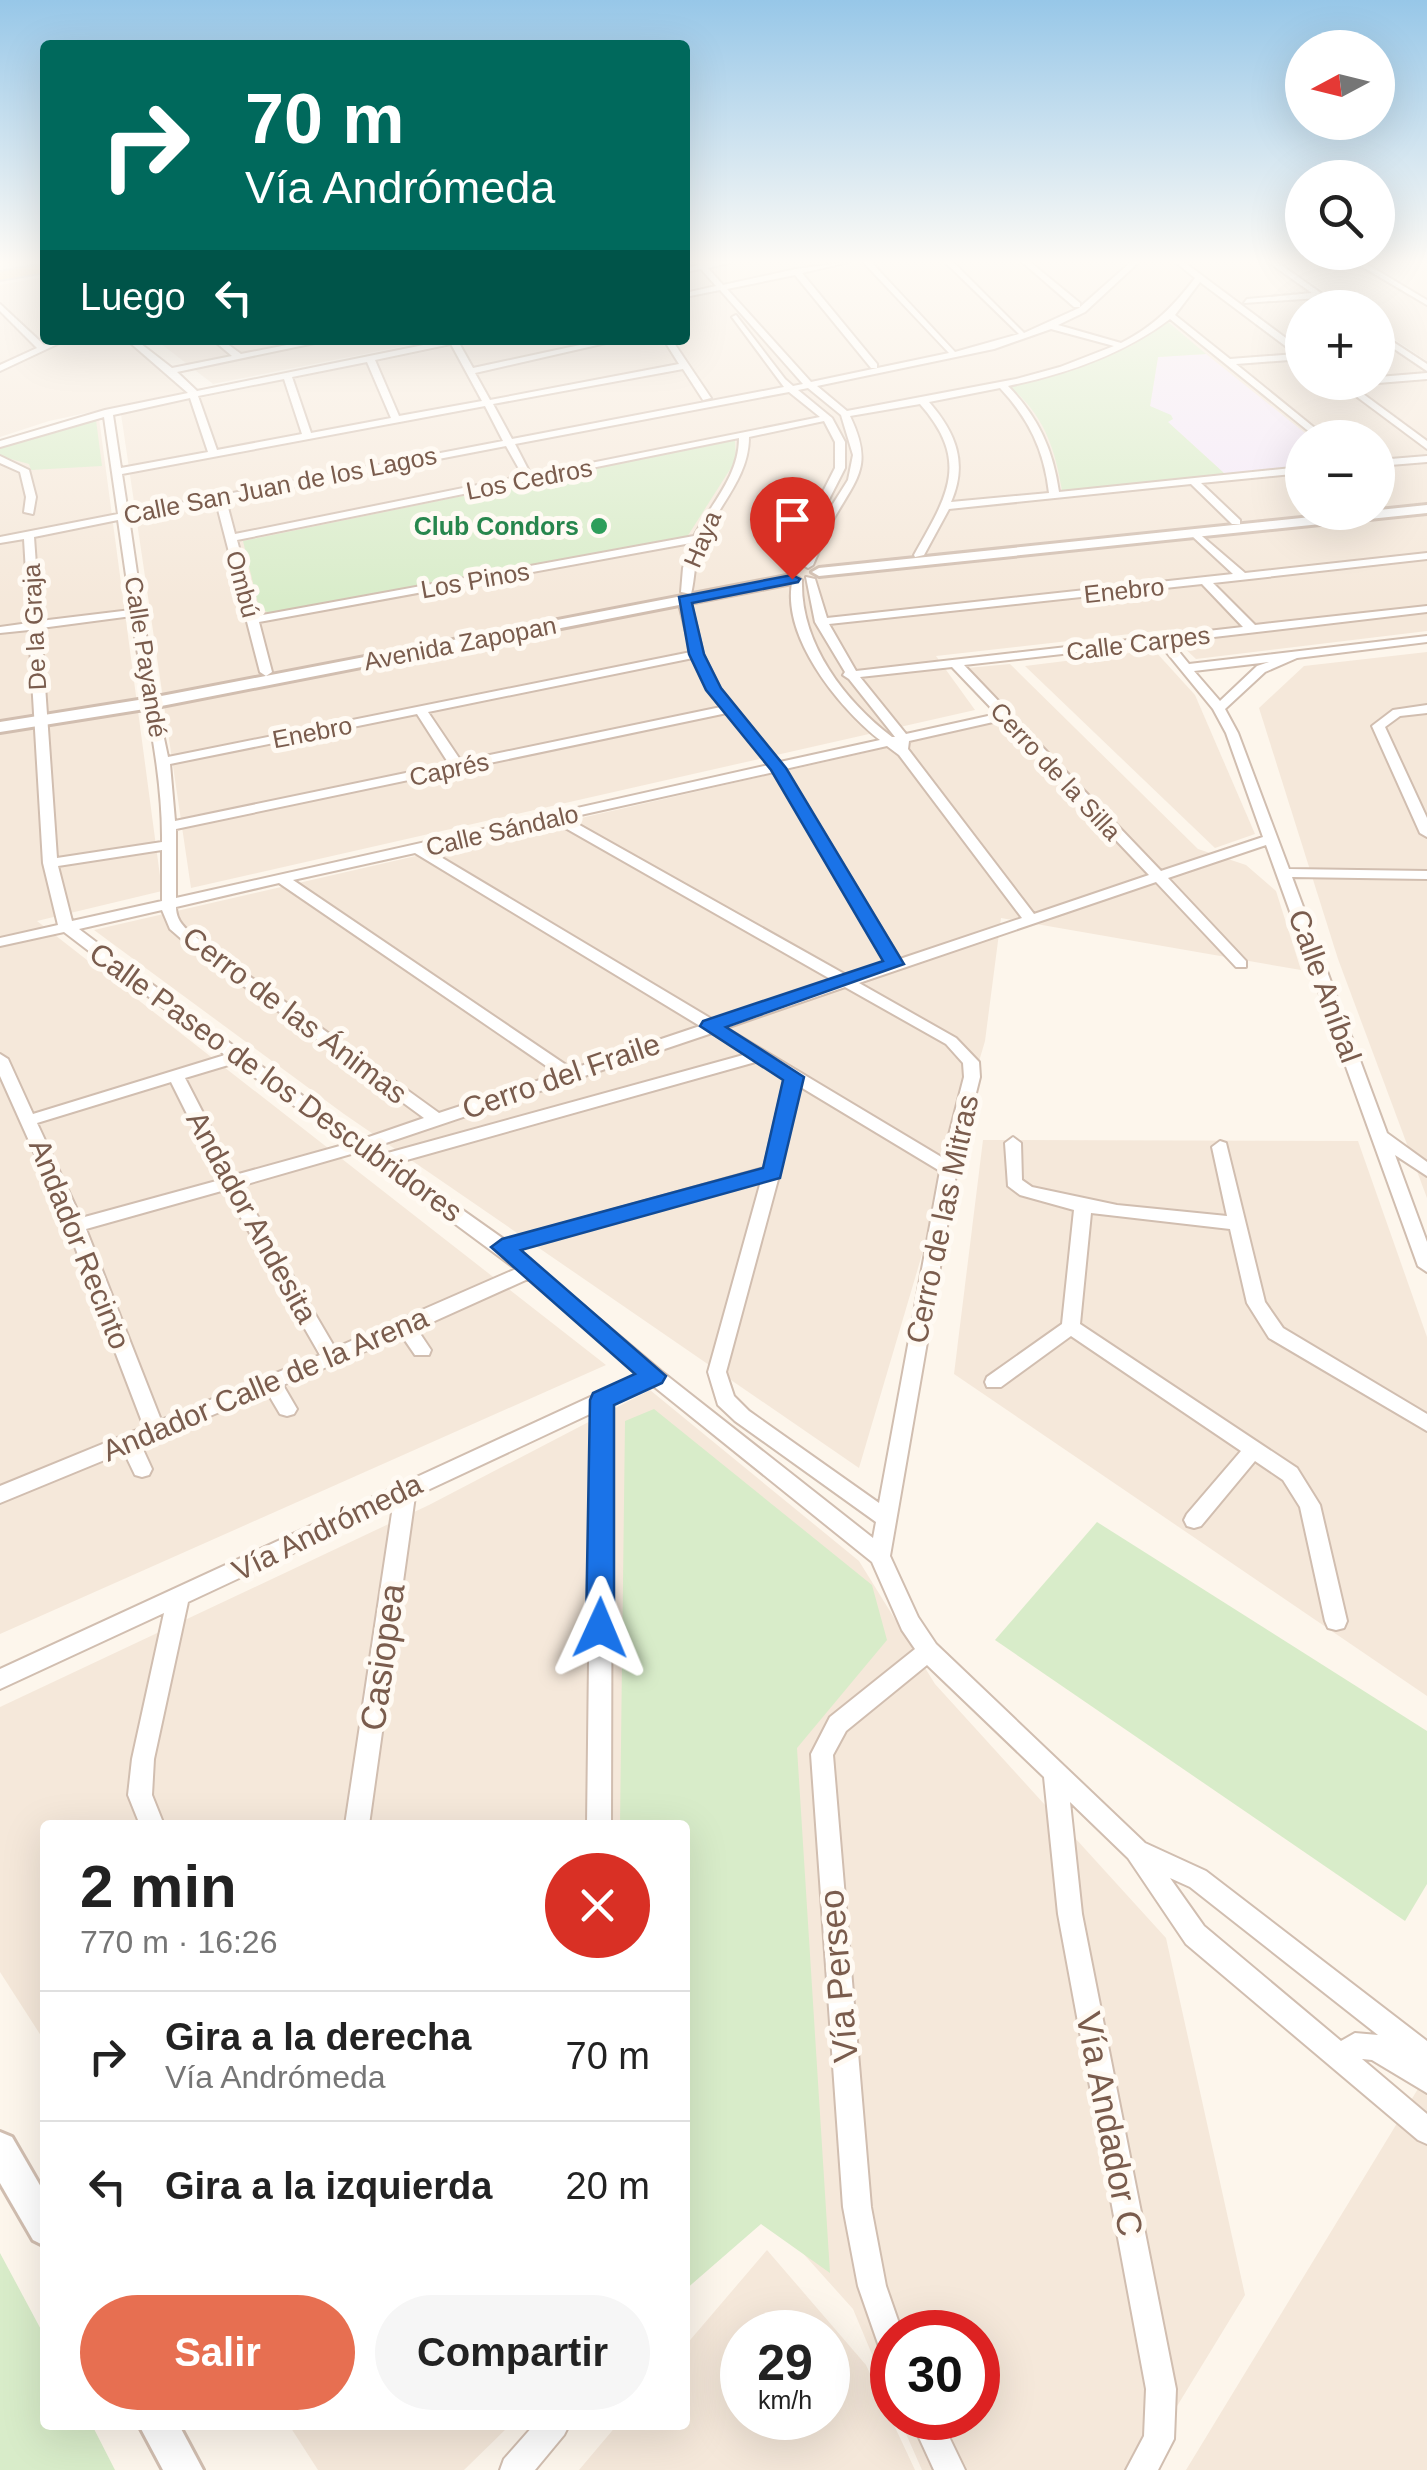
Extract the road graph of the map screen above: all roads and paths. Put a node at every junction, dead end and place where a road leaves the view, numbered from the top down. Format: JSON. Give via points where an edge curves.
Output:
{"nodes":[{"id":1,"x":178,"y":377,"type":"edge"},
{"id":2,"x":276,"y":377,"type":"edge"},
{"id":3,"x":288,"y":377,"type":"edge"},
{"id":4,"x":378,"y":377,"type":"edge"},
{"id":5,"x":473,"y":377,"type":"edge"},
{"id":6,"x":624,"y":377,"type":"edge"},
{"id":7,"x":692,"y":377,"type":"edge"},
{"id":8,"x":781,"y":377,"type":"edge"},
{"id":9,"x":802,"y":377,"type":"edge"},
{"id":10,"x":826,"y":377,"type":"edge"},
{"id":11,"x":831,"y":377,"type":"edge"},
{"id":12,"x":1023,"y":377,"type":"edge"},
{"id":13,"x":1247,"y":377,"type":"edge"},
{"id":14,"x":806,"y":382,"type":"junction"},
{"id":15,"x":1000,"y":383,"type":"junction"},
{"id":16,"x":786,"y":385,"type":"junction"},
{"id":17,"x":195,"y":394,"type":"junction"},
{"id":18,"x":706,"y":398,"type":"junction"},
{"id":19,"x":922,"y":400,"type":"junction"},
{"id":20,"x":1365,"y":400,"type":"edge"},
{"id":21,"x":1382,"y":400,"type":"edge"},
{"id":22,"x":486,"y":403,"type":"junction"},
{"id":23,"x":108,"y":412,"type":"junction"},
{"id":24,"x":844,"y":414,"type":"junction"},
{"id":25,"x":827,"y":418,"type":"junction"},
{"id":26,"x":396,"y":420,"type":"junction"},
{"id":27,"x":1300,"y":420,"type":"edge"},
{"id":28,"x":1427,"y":433,"type":"edge"},
{"id":29,"x":744,"y":435,"type":"junction"},
{"id":30,"x":308,"y":436,"type":"junction"},
{"id":31,"x":506,"y":440,"type":"junction"},
{"id":32,"x":0,"y":444,"type":"edge"},
{"id":33,"x":1427,"y":446,"type":"edge"},
{"id":34,"x":213,"y":454,"type":"junction"},
{"id":35,"x":0,"y":458,"type":"edge"},
{"id":36,"x":1427,"y":458,"type":"edge"},
{"id":37,"x":1395,"y":461,"type":"edge"},
{"id":38,"x":118,"y":472,"type":"junction"},
{"id":39,"x":1285,"y":472,"type":"edge"},
{"id":40,"x":530,"y":479,"type":"junction"},
{"id":41,"x":1193,"y":481,"type":"junction"},
{"id":42,"x":220,"y":496,"type":"junction"},
{"id":43,"x":1055,"y":496,"type":"junction"},
{"id":44,"x":946,"y":506,"type":"junction"},
{"id":45,"x":1427,"y":506,"type":"edge"},
{"id":46,"x":1395,"y":507,"type":"edge"},
{"id":47,"x":29,"y":512,"type":"dead end"},
{"id":48,"x":124,"y":514,"type":"junction"},
{"id":49,"x":1285,"y":517,"type":"edge"},
{"id":50,"x":1236,"y":522,"type":"junction"},
{"id":51,"x":29,"y":534,"type":"junction"},
{"id":52,"x":1196,"y":534,"type":"junction"},
{"id":53,"x":231,"y":538,"type":"junction"},
{"id":54,"x":697,"y":539,"type":"junction"},
{"id":55,"x":0,"y":540,"type":"edge"},
{"id":56,"x":919,"y":555,"type":"junction"},
{"id":57,"x":1427,"y":556,"type":"edge"},
{"id":58,"x":802,"y":572,"type":"junction"},
{"id":59,"x":1242,"y":576,"type":"junction"},
{"id":60,"x":1205,"y":581,"type":"junction"},
{"id":61,"x":685,"y":596,"type":"junction"},
{"id":62,"x":1427,"y":609,"type":"edge"},
{"id":63,"x":138,"y":612,"type":"junction"},
{"id":64,"x":252,"y":620,"type":"junction"},
{"id":65,"x":821,"y":622,"type":"junction"},
{"id":66,"x":34,"y":626,"type":"junction"},
{"id":67,"x":0,"y":630,"type":"edge"},
{"id":68,"x":1252,"y":630,"type":"junction"},
{"id":69,"x":1427,"y":638,"type":"edge"},
{"id":70,"x":1163,"y":640,"type":"junction"},
{"id":71,"x":696,"y":654,"type":"junction"},
{"id":72,"x":1297,"y":654,"type":"junction"},
{"id":73,"x":956,"y":664,"type":"junction"},
{"id":74,"x":1186,"y":668,"type":"junction"},
{"id":75,"x":266,"y":672,"type":"junction"},
{"id":76,"x":850,"y":676,"type":"junction"},
{"id":77,"x":150,"y":699,"type":"junction"},
{"id":78,"x":1219,"y":708,"type":"junction"},
{"id":79,"x":728,"y":709,"type":"junction"},
{"id":80,"x":1427,"y":709,"type":"edge"},
{"id":81,"x":420,"y":710,"type":"junction"},
{"id":82,"x":1003,"y":716,"type":"junction"},
{"id":83,"x":40,"y":720,"type":"junction"},
{"id":84,"x":0,"y":727,"type":"edge"},
{"id":85,"x":887,"y":742,"type":"junction"},
{"id":86,"x":903,"y":746,"type":"junction"},
{"id":87,"x":162,"y":762,"type":"junction"},
{"id":88,"x":458,"y":767,"type":"junction"},
{"id":89,"x":778,"y":768,"type":"junction"},
{"id":90,"x":557,"y":818,"type":"junction"},
{"id":91,"x":169,"y":826,"type":"junction"},
{"id":92,"x":1427,"y":833,"type":"edge"},
{"id":93,"x":1271,"y":839,"type":"junction"},
{"id":94,"x":170,"y":845,"type":"junction"},
{"id":95,"x":418,"y":849,"type":"junction"},
{"id":96,"x":50,"y":863,"type":"junction"},
{"id":97,"x":1284,"y":873,"type":"junction"},
{"id":98,"x":1427,"y":876,"type":"edge"},
{"id":99,"x":1156,"y":878,"type":"junction"},
{"id":100,"x":282,"y":880,"type":"junction"},
{"id":101,"x":169,"y":903,"type":"junction"},
{"id":102,"x":1030,"y":918,"type":"junction"},
{"id":103,"x":66,"y":926,"type":"junction"},
{"id":104,"x":0,"y":942,"type":"edge"},
{"id":105,"x":894,"y":964,"type":"junction"},
{"id":106,"x":1241,"y":964,"type":"dead end"},
{"id":107,"x":846,"y":980,"type":"junction"},
{"id":108,"x":710,"y":1026,"type":"junction"},
{"id":109,"x":760,"y":1056,"type":"junction"},
{"id":110,"x":237,"y":1057,"type":"junction"},
{"id":111,"x":0,"y":1059,"type":"edge"},
{"id":112,"x":569,"y":1074,"type":"junction"},
{"id":113,"x":175,"y":1075,"type":"junction"},
{"id":114,"x":794,"y":1077,"type":"junction"},
{"id":115,"x":435,"y":1118,"type":"junction"},
{"id":116,"x":30,"y":1120,"type":"junction"},
{"id":117,"x":1380,"y":1137,"type":"junction"},
{"id":118,"x":1013,"y":1143,"type":"dead end"},
{"id":119,"x":358,"y":1146,"type":"junction"},
{"id":120,"x":1220,"y":1147,"type":"dead end"},
{"id":121,"x":382,"y":1160,"type":"junction"},
{"id":122,"x":948,"y":1168,"type":"junction"},
{"id":123,"x":1427,"y":1170,"type":"edge"},
{"id":124,"x":772,"y":1172,"type":"junction"},
{"id":125,"x":231,"y":1185,"type":"junction"},
{"id":126,"x":1083,"y":1204,"type":"junction"},
{"id":127,"x":1236,"y":1223,"type":"junction"},
{"id":128,"x":76,"y":1226,"type":"junction"},
{"id":129,"x":502,"y":1247,"type":"junction"},
{"id":130,"x":1427,"y":1266,"type":"edge"},
{"id":131,"x":530,"y":1270,"type":"junction"},
{"id":132,"x":405,"y":1327,"type":"junction"},
{"id":133,"x":1072,"y":1327,"type":"junction"},
{"id":134,"x":422,"y":1350,"type":"dead end"},
{"id":135,"x":330,"y":1358,"type":"junction"},
{"id":136,"x":654,"y":1376,"type":"junction"},
{"id":137,"x":994,"y":1382,"type":"dead end"},
{"id":138,"x":272,"y":1383,"type":"junction"},
{"id":139,"x":602,"y":1400,"type":"junction"},
{"id":140,"x":287,"y":1409,"type":"dead end"},
{"id":141,"x":1417,"y":1412,"type":"edge"},
{"id":142,"x":1427,"y":1423,"type":"edge"},
{"id":143,"x":155,"y":1430,"type":"junction"},
{"id":144,"x":129,"y":1441,"type":"junction"},
{"id":145,"x":1254,"y":1449,"type":"junction"},
{"id":146,"x":142,"y":1470,"type":"dead end"},
{"id":147,"x":406,"y":1488,"type":"junction"},
{"id":148,"x":0,"y":1495,"type":"edge"},
{"id":149,"x":884,"y":1517,"type":"junction"},
{"id":150,"x":1194,"y":1520,"type":"dead end"},
{"id":151,"x":880,"y":1556,"type":"junction"},
{"id":152,"x":178,"y":1598,"type":"junction"},
{"id":153,"x":1336,"y":1622,"type":"dead end"},
{"id":154,"x":928,"y":1651,"type":"junction"},
{"id":155,"x":0,"y":1679,"type":"edge"},
{"id":156,"x":1056,"y":1773,"type":"junction"},
{"id":157,"x":150,"y":1820,"type":"edge"},
{"id":158,"x":358,"y":1820,"type":"edge"},
{"id":159,"x":599,"y":1820,"type":"edge"},
{"id":160,"x":1136,"y":1850,"type":"junction"},
{"id":161,"x":1427,"y":2057,"type":"edge"},
{"id":162,"x":1339,"y":2059,"type":"junction"},
{"id":163,"x":1427,"y":2080,"type":"edge"},
{"id":164,"x":1427,"y":2131,"type":"edge"},
{"id":165,"x":0,"y":2149,"type":"edge"},
{"id":166,"x":40,"y":2219,"type":"edge"},
{"id":167,"x":880,"y":2310,"type":"edge"},
{"id":168,"x":161,"y":2430,"type":"edge"},
{"id":169,"x":550,"y":2430,"type":"edge"},
{"id":170,"x":936,"y":2440,"type":"edge"},
{"id":171,"x":184,"y":2470,"type":"edge"},
{"id":172,"x":516,"y":2470,"type":"edge"},
{"id":173,"x":950,"y":2470,"type":"edge"},
{"id":174,"x":1142,"y":2470,"type":"edge"}],
"edges":[{"from":1,"to":17,"type":"street"},
{"from":2,"to":17,"type":"street"},
{"from":3,"to":30,"type":"street"},
{"from":4,"to":26,"type":"street"},
{"from":5,"to":22,"type":"street"},
{"from":6,"to":22,"type":"street"},
{"from":7,"to":18,"type":"street"},
{"from":8,"to":16,"type":"street"},
{"from":9,"to":14,"type":"street"},
{"from":10,"to":14,"type":"street","name":"Calle San Juan de los Lagos"},
{"from":11,"to":14,"type":"street","name":"Calle San Juan de los Lagos"},
{"from":12,"to":15,"type":"street"},
{"from":13,"to":27,"type":"street"},
{"from":14,"to":16,"type":"street","name":"Calle San Juan de los Lagos"},
{"from":14,"to":24,"type":"street"},
{"from":15,"to":19,"type":"street"},
{"from":15,"to":43,"type":"street","via":[[1045,442]]},
{"from":16,"to":18,"type":"street","name":"Calle San Juan de los Lagos"},
{"from":16,"to":25,"type":"street"},
{"from":16,"to":31,"type":"street","name":"Calle San Juan de los Lagos"},
{"from":17,"to":23,"type":"street"},
{"from":17,"to":34,"type":"street"},
{"from":18,"to":31,"type":"street","name":"Calle San Juan de los Lagos"},
{"from":19,"to":24,"type":"street"},
{"from":19,"to":44,"type":"street","via":[[947,430],[958,457]]},
{"from":20,"to":33,"type":"street"},
{"from":21,"to":28,"type":"street"},
{"from":22,"to":26,"type":"street"},
{"from":22,"to":31,"type":"street"},
{"from":23,"to":32,"type":"street"},
{"from":23,"to":38,"type":"street","name":"Calle Payandé"},
{"from":24,"to":58,"type":"street","via":[[855,440],[856,468]]},
{"from":25,"to":29,"type":"street","name":"Los Cedros"},
{"from":25,"to":58,"type":"street","via":[[840,442],[840,468]]},
{"from":26,"to":30,"type":"street"},
{"from":29,"to":40,"type":"street","name":"Los Cedros"},
{"from":29,"to":54,"type":"street","name":"Haya","via":[[745,463]]},
{"from":30,"to":34,"type":"street"},
{"from":31,"to":40,"type":"street"},
{"from":31,"to":42,"type":"street","name":"Calle San Juan de los Lagos"},
{"from":31,"to":48,"type":"street","name":"Calle San Juan de los Lagos"},
{"from":34,"to":38,"type":"street"},
{"from":35,"to":47,"type":"street","via":[[24,470]]},
{"from":36,"to":37,"type":"street"},
{"from":38,"to":48,"type":"street","name":"Calle Payandé"},
{"from":39,"to":41,"type":"street"},
{"from":40,"to":53,"type":"street","name":"Los Cedros"},
{"from":41,"to":43,"type":"street"},
{"from":41,"to":50,"type":"street"},
{"from":42,"to":48,"type":"street","name":"Calle San Juan de los Lagos"},
{"from":42,"to":53,"type":"street","name":"Ombú"},
{"from":43,"to":44,"type":"street"},
{"from":44,"to":56,"type":"street"},
{"from":45,"to":46,"type":"street","name":"Avenida Zapopan"},
{"from":45,"to":52,"type":"street","name":"Avenida Zapopan"},
{"from":48,"to":51,"type":"street","name":"Calle San Juan de los Lagos"},
{"from":48,"to":63,"type":"street","name":"Calle Payandé"},
{"from":49,"to":50,"type":"street","name":"Avenida Zapopan"},
{"from":50,"to":56,"type":"street","name":"Avenida Zapopan"},
{"from":51,"to":55,"type":"street","name":"Calle San Juan de los Lagos"},
{"from":51,"to":66,"type":"street","name":"De la Graja"},
{"from":52,"to":58,"type":"street","name":"Avenida Zapopan"},
{"from":52,"to":59,"type":"street"},
{"from":53,"to":64,"type":"street","name":"Ombú"},
{"from":54,"to":61,"type":"street","name":"Haya"},
{"from":54,"to":64,"type":"street","name":"Los Pinos"},
{"from":56,"to":58,"type":"street","name":"Avenida Zapopan"},
{"from":57,"to":59,"type":"street","name":"Enebro"},
{"from":58,"to":61,"type":"street","name":"Avenida Zapopan"},
{"from":58,"to":65,"type":"street"},
{"from":58,"to":85,"type":"street","via":[[796,602],[816,661]]},
{"from":59,"to":60,"type":"street","name":"Enebro"},
{"from":60,"to":65,"type":"street","name":"Enebro"},
{"from":60,"to":68,"type":"street"},
{"from":61,"to":71,"type":"street","name":"Haya"},
{"from":61,"to":75,"type":"street","name":"Avenida Zapopan"},
{"from":61,"to":77,"type":"street","name":"Avenida Zapopan"},
{"from":62,"to":68,"type":"street","name":"Calle Carpes"},
{"from":63,"to":66,"type":"street"},
{"from":63,"to":77,"type":"street","name":"Calle Payandé"},
{"from":64,"to":75,"type":"street","name":"Ombú"},
{"from":65,"to":76,"type":"street"},
{"from":66,"to":67,"type":"street"},
{"from":66,"to":83,"type":"street","name":"De la Graja"},
{"from":68,"to":70,"type":"street","name":"Calle Carpes"},
{"from":69,"to":72,"type":"street"},
{"from":70,"to":73,"type":"street","name":"Calle Carpes"},
{"from":70,"to":74,"type":"street","name":"Calle Aníbal"},
{"from":71,"to":79,"type":"street","name":"Haya"},
{"from":71,"to":81,"type":"street","name":"Enebro"},
{"from":72,"to":74,"type":"street"},
{"from":72,"to":78,"type":"street","via":[[1261,669]]},
{"from":73,"to":76,"type":"street","name":"Calle Carpes"},
{"from":73,"to":82,"type":"street","name":"Cerro de la Silla"},
{"from":74,"to":78,"type":"street","name":"Calle Aníbal"},
{"from":75,"to":77,"type":"street","name":"Avenida Zapopan"},
{"from":76,"to":86,"type":"street"},
{"from":77,"to":83,"type":"street","name":"Avenida Zapopan"},
{"from":77,"to":87,"type":"street","name":"Calle Payandé"},
{"from":78,"to":93,"type":"street","name":"Calle Aníbal"},
{"from":79,"to":88,"type":"street","name":"Caprés"},
{"from":79,"to":89,"type":"street","name":"Haya"},
{"from":80,"to":92,"type":"street","via":[[1397,712],[1378,726]]},
{"from":81,"to":87,"type":"street","name":"Enebro"},
{"from":81,"to":88,"type":"street"},
{"from":82,"to":86,"type":"street","name":"Calle Sándalo"},
{"from":82,"to":99,"type":"street","name":"Cerro de la Silla"},
{"from":83,"to":84,"type":"street","name":"Avenida Zapopan"},
{"from":83,"to":96,"type":"street","name":"De la Graja"},
{"from":85,"to":86,"type":"street","name":"Calle Sándalo"},
{"from":85,"to":89,"type":"street","name":"Calle Sándalo"},
{"from":86,"to":102,"type":"street"},
{"from":87,"to":91,"type":"street","name":"Calle Payandé"},
{"from":88,"to":91,"type":"street","name":"Caprés"},
{"from":89,"to":90,"type":"street","name":"Calle Sándalo"},
{"from":89,"to":105,"type":"street","name":"Haya"},
{"from":90,"to":95,"type":"street","name":"Calle Sándalo"},
{"from":90,"to":107,"type":"street","name":"Cerro de las Mitras"},
{"from":91,"to":94,"type":"street","name":"Calle Payandé"},
{"from":93,"to":97,"type":"street","name":"Calle Aníbal"},
{"from":93,"to":99,"type":"street","name":"Cerro del Fraile"},
{"from":94,"to":96,"type":"street"},
{"from":94,"to":101,"type":"street","name":"Calle Payandé"},
{"from":95,"to":100,"type":"street","name":"Calle Sándalo"},
{"from":95,"to":108,"type":"street"},
{"from":96,"to":103,"type":"street","name":"De la Graja"},
{"from":97,"to":98,"type":"street"},
{"from":97,"to":117,"type":"street","name":"Calle Aníbal"},
{"from":99,"to":102,"type":"street","name":"Cerro del Fraile"},
{"from":99,"to":106,"type":"street","name":"Cerro de la Silla"},
{"from":100,"to":101,"type":"street","name":"Calle Sándalo"},
{"from":100,"to":112,"type":"street"},
{"from":101,"to":103,"type":"street","name":"Calle Sándalo"},
{"from":101,"to":115,"type":"street","name":"Cerro de las Ánimas","via":[[175,926],[198,946]]},
{"from":102,"to":105,"type":"street","name":"Cerro del Fraile"},
{"from":103,"to":104,"type":"street","name":"Calle Sándalo"},
{"from":103,"to":110,"type":"street","name":"Calle Paseo de los Descubridores"},
{"from":105,"to":107,"type":"street","name":"Cerro del Fraile"},
{"from":107,"to":108,"type":"street","name":"Cerro del Fraile"},
{"from":107,"to":122,"type":"street","name":"Cerro de las Mitras","via":[[951,1041],[971,1062]]},
{"from":108,"to":109,"type":"street"},
{"from":108,"to":112,"type":"street","name":"Cerro del Fraile"},
{"from":109,"to":114,"type":"street"},
{"from":109,"to":121,"type":"street"},
{"from":110,"to":113,"type":"street"},
{"from":110,"to":119,"type":"street","name":"Calle Paseo de los Descubridores"},
{"from":111,"to":116,"type":"street","name":"Andador Recinto"},
{"from":112,"to":115,"type":"street","name":"Cerro del Fraile"},
{"from":113,"to":116,"type":"street"},
{"from":113,"to":125,"type":"street","name":"Andador Andesita"},
{"from":114,"to":122,"type":"street"},
{"from":114,"to":124,"type":"street"},
{"from":115,"to":119,"type":"street","name":"Cerro del Fraile"},
{"from":116,"to":128,"type":"street","name":"Andador Recinto"},
{"from":117,"to":123,"type":"street"},
{"from":117,"to":130,"type":"street","name":"Calle Aníbal"},
{"from":118,"to":126,"type":"street","via":[[1018,1189]]},
{"from":119,"to":121,"type":"street","name":"Calle Paseo de los Descubridores"},
{"from":119,"to":125,"type":"street","name":"Cerro del Fraile"},
{"from":120,"to":127,"type":"street"},
{"from":121,"to":129,"type":"street","name":"Calle Paseo de los Descubridores"},
{"from":122,"to":149,"type":"street","name":"Cerro de las Mitras"},
{"from":124,"to":129,"type":"street"},
{"from":124,"to":149,"type":"street","via":[[717,1372],[725,1400]]},
{"from":125,"to":128,"type":"street","name":"Cerro del Fraile"},
{"from":125,"to":135,"type":"street","name":"Andador Andesita"},
{"from":126,"to":127,"type":"street"},
{"from":126,"to":133,"type":"street"},
{"from":127,"to":141,"type":"street","via":[[1256,1303],[1270,1327]]},
{"from":128,"to":143,"type":"street","name":"Andador Recinto"},
{"from":129,"to":131,"type":"street","name":"Calle Paseo de los Descubridores"},
{"from":131,"to":132,"type":"street","name":"Andador Calle de la Arena"},
{"from":131,"to":136,"type":"street","name":"Calle Paseo de los Descubridores"},
{"from":132,"to":134,"type":"street"},
{"from":132,"to":135,"type":"street","name":"Andador Calle de la Arena"},
{"from":133,"to":137,"type":"street"},
{"from":133,"to":145,"type":"street"},
{"from":135,"to":138,"type":"street","name":"Andador Calle de la Arena"},
{"from":136,"to":139,"type":"street","name":"Vía Andrómeda"},
{"from":136,"to":151,"type":"street","name":"Calle Paseo de los Descubridores"},
{"from":138,"to":140,"type":"street"},
{"from":138,"to":143,"type":"street","name":"Andador Calle de la Arena"},
{"from":139,"to":147,"type":"street","name":"Vía Andrómeda"},
{"from":139,"to":159,"type":"street"},
{"from":141,"to":142,"type":"street"},
{"from":143,"to":144,"type":"street","name":"Andador Calle de la Arena"},
{"from":144,"to":146,"type":"street"},
{"from":144,"to":148,"type":"street","name":"Andador Calle de la Arena"},
{"from":145,"to":150,"type":"street"},
{"from":145,"to":153,"type":"street","via":[[1305,1493]]},
{"from":147,"to":152,"type":"street","name":"Vía Andrómeda"},
{"from":147,"to":158,"type":"street","name":"Casiopea"},
{"from":149,"to":151,"type":"street","name":"Cerro de las Mitras"},
{"from":151,"to":154,"type":"street","name":"Calle Paseo de los Descubridores"},
{"from":152,"to":155,"type":"street","name":"Vía Andrómeda"},
{"from":152,"to":157,"type":"street","via":[[143,1759],[140,1795]]},
{"from":154,"to":156,"type":"street","name":"Calle Paseo de los Descubridores"},
{"from":154,"to":167,"type":"street","name":"Vía Perseo","via":[[838,1724],[822,1754],[856,2207]]},
{"from":156,"to":160,"type":"street","name":"Calle Paseo de los Descubridores"},
{"from":156,"to":174,"type":"street","name":"Vía Andador C","via":[[1070,1914],[1160,2388],[1159,2439]]},
{"from":160,"to":161,"type":"street","name":"Calle Paseo de los Descubridores","via":[[1198,1879]]},
{"from":160,"to":162,"type":"street","name":"Calle Paseo de los Descubridores","via":[[1196,1934]]},
{"from":162,"to":163,"type":"street","via":[[1355,2046],[1376,2047]]},
{"from":162,"to":164,"type":"street","name":"Calle Paseo de los Descubridores"},
{"from":165,"to":166,"type":"street"},
{"from":168,"to":171,"type":"street"},
{"from":169,"to":172,"type":"street"},
{"from":170,"to":173,"type":"street"}]}
